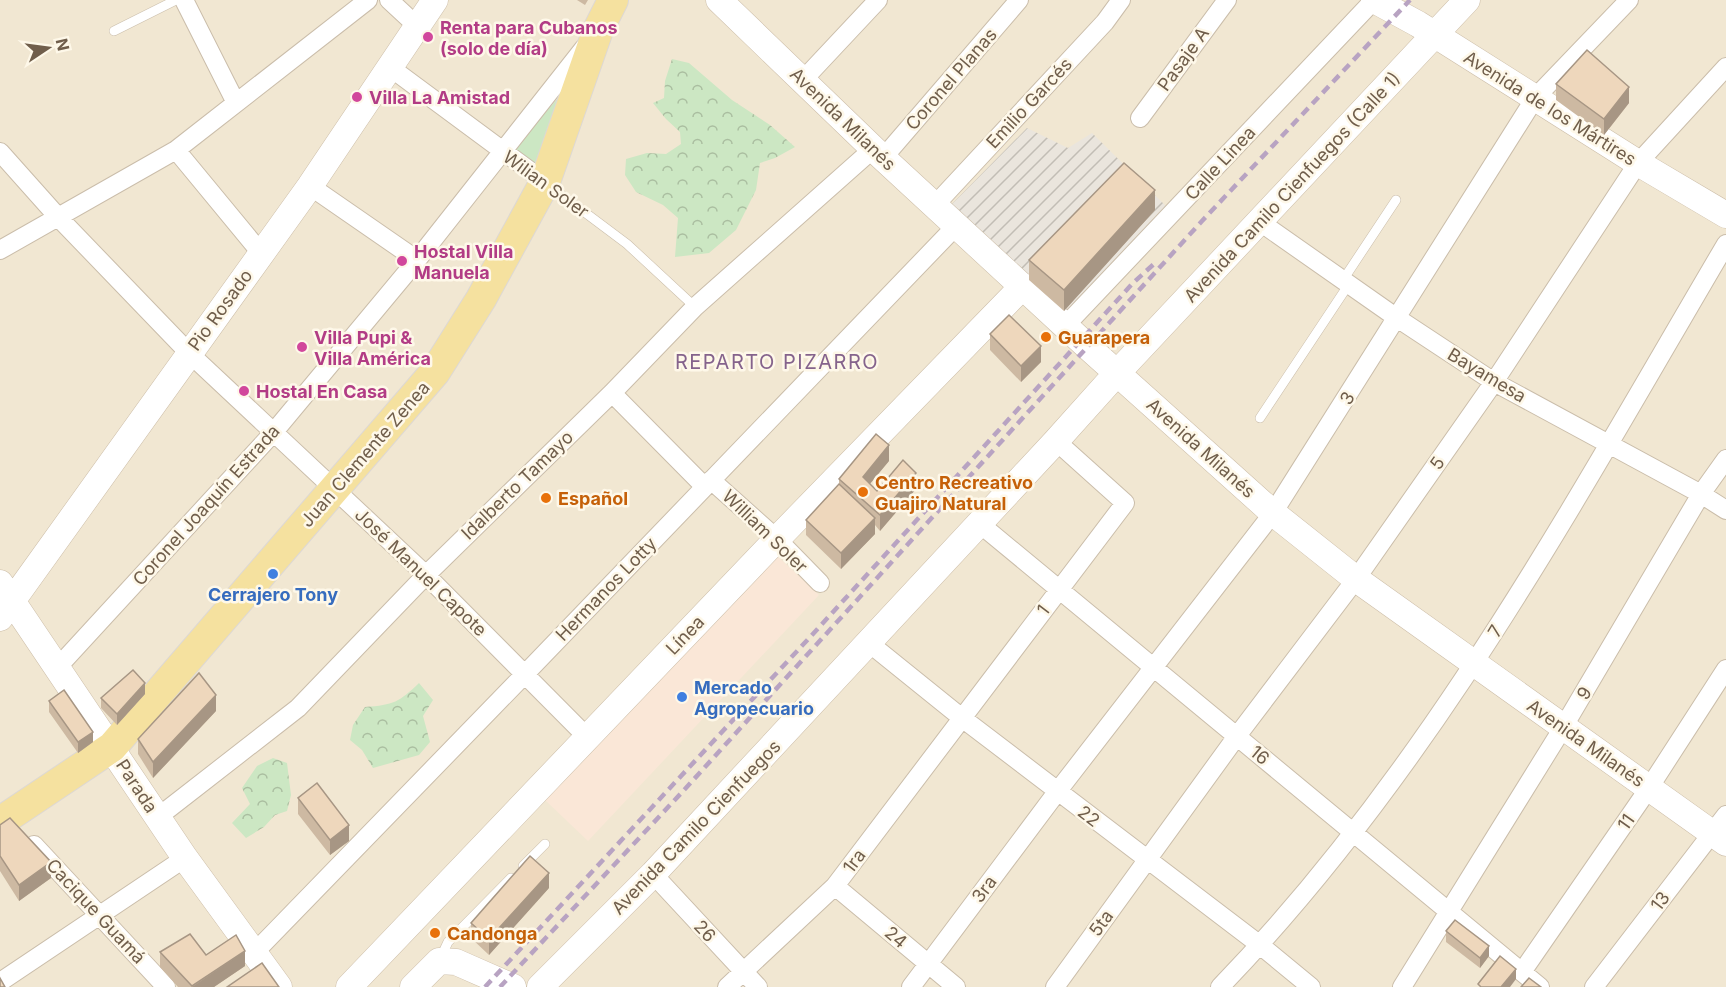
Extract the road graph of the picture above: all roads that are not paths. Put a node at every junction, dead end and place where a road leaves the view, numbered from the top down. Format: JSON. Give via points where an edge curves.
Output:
{"nodes":[{"id":1,"x":176,"y":0,"type":"edge"},
{"id":2,"x":184,"y":0,"type":"edge"},
{"id":3,"x":368,"y":0,"type":"edge"},
{"id":4,"x":389,"y":0,"type":"edge"},
{"id":5,"x":435,"y":0,"type":"edge"},
{"id":6,"x":613,"y":0,"type":"edge"},
{"id":7,"x":719,"y":0,"type":"edge"},
{"id":8,"x":878,"y":0,"type":"edge"},
{"id":9,"x":1019,"y":0,"type":"edge"},
{"id":10,"x":1121,"y":0,"type":"edge"},
{"id":11,"x":1227,"y":0,"type":"edge"},
{"id":12,"x":1374,"y":0,"type":"edge"},
{"id":13,"x":1467,"y":0,"type":"edge"},
{"id":14,"x":1629,"y":0,"type":"edge"},
{"id":15,"x":417,"y":26,"type":"junction"},
{"id":16,"x":598,"y":30,"type":"junction"},
{"id":17,"x":114,"y":31,"type":"dead end"},
{"id":18,"x":1434,"y":35,"type":"junction"},
{"id":19,"x":391,"y":68,"type":"junction"},
{"id":20,"x":1726,"y":68,"type":"edge"},
{"id":21,"x":803,"y":80,"type":"junction"},
{"id":22,"x":1535,"y":98,"type":"junction"},
{"id":23,"x":236,"y":103,"type":"junction"},
{"id":24,"x":1140,"y":118,"type":"dead end"},
{"id":25,"x":176,"y":150,"type":"junction"},
{"id":26,"x":0,"y":152,"type":"edge"},
{"id":27,"x":502,"y":152,"type":"junction"},
{"id":28,"x":878,"y":154,"type":"junction"},
{"id":29,"x":1638,"y":163,"type":"junction"},
{"id":30,"x":545,"y":182,"type":"junction"},
{"id":31,"x":310,"y":186,"type":"junction"},
{"id":32,"x":1396,"y":200,"type":"dead end"},
{"id":33,"x":935,"y":205,"type":"junction"},
{"id":34,"x":1726,"y":215,"type":"edge"},
{"id":35,"x":58,"y":217,"type":"junction"},
{"id":36,"x":1260,"y":222,"type":"junction"},
{"id":37,"x":957,"y":225,"type":"junction"},
{"id":38,"x":1726,"y":244,"type":"edge"},
{"id":39,"x":0,"y":250,"type":"edge"},
{"id":40,"x":261,"y":253,"type":"junction"},
{"id":41,"x":417,"y":260,"type":"junction"},
{"id":42,"x":1346,"y":282,"type":"junction"},
{"id":43,"x":1023,"y":286,"type":"junction"},
{"id":44,"x":695,"y":307,"type":"junction"},
{"id":45,"x":1397,"y":318,"type":"junction"},
{"id":46,"x":1065,"y":326,"type":"junction"},
{"id":47,"x":189,"y":353,"type":"junction"},
{"id":48,"x":1117,"y":373,"type":"junction"},
{"id":49,"x":1494,"y":382,"type":"junction"},
{"id":50,"x":612,"y":393,"type":"junction"},
{"id":51,"x":1260,"y":418,"type":"dead end"},
{"id":52,"x":273,"y":433,"type":"junction"},
{"id":53,"x":1056,"y":441,"type":"junction"},
{"id":54,"x":1609,"y":444,"type":"junction"},
{"id":55,"x":1726,"y":459,"type":"edge"},
{"id":56,"x":707,"y":483,"type":"junction"},
{"id":57,"x":335,"y":489,"type":"junction"},
{"id":58,"x":1701,"y":494,"type":"junction"},
{"id":59,"x":1726,"y":510,"type":"edge"},
{"id":60,"x":1273,"y":513,"type":"junction"},
{"id":61,"x":980,"y":524,"type":"junction"},
{"id":62,"x":777,"y":539,"type":"junction"},
{"id":63,"x":426,"y":575,"type":"junction"},
{"id":64,"x":1356,"y":579,"type":"junction"},
{"id":65,"x":820,"y":583,"type":"dead end"},
{"id":66,"x":1059,"y":589,"type":"junction"},
{"id":67,"x":4,"y":600,"type":"edge"},
{"id":68,"x":869,"y":643,"type":"junction"},
{"id":69,"x":1474,"y":665,"type":"junction"},
{"id":70,"x":1153,"y":667,"type":"junction"},
{"id":71,"x":57,"y":668,"type":"junction"},
{"id":72,"x":1726,"y":669,"type":"edge"},
{"id":73,"x":525,"y":674,"type":"junction"},
{"id":74,"x":962,"y":718,"type":"junction"},
{"id":75,"x":1564,"y":726,"type":"junction"},
{"id":76,"x":1237,"y":736,"type":"junction"},
{"id":77,"x":587,"y":737,"type":"junction"},
{"id":78,"x":112,"y":747,"type":"junction"},
{"id":79,"x":1650,"y":788,"type":"junction"},
{"id":80,"x":1057,"y":792,"type":"junction"},
{"id":81,"x":3,"y":816,"type":"edge"},
{"id":82,"x":158,"y":818,"type":"junction"},
{"id":83,"x":1721,"y":830,"type":"edge"},
{"id":84,"x":1354,"y":833,"type":"junction"},
{"id":85,"x":545,"y":844,"type":"dead end"},
{"id":86,"x":185,"y":858,"type":"junction"},
{"id":87,"x":1147,"y":859,"type":"junction"},
{"id":88,"x":653,"y":874,"type":"junction"},
{"id":89,"x":835,"y":886,"type":"junction"},
{"id":90,"x":1450,"y":912,"type":"junction"},
{"id":91,"x":100,"y":915,"type":"junction"},
{"id":92,"x":1260,"y":945,"type":"junction"},
{"id":93,"x":439,"y":961,"type":"junction"},
{"id":94,"x":928,"y":963,"type":"junction"},
{"id":95,"x":255,"y":966,"type":"junction"},
{"id":96,"x":744,"y":972,"type":"junction"},
{"id":97,"x":1522,"y":972,"type":"junction"},
{"id":98,"x":0,"y":982,"type":"edge"},
{"id":99,"x":166,"y":987,"type":"edge"},
{"id":100,"x":279,"y":987,"type":"edge"},
{"id":101,"x":349,"y":987,"type":"edge"},
{"id":102,"x":413,"y":987,"type":"edge"},
{"id":103,"x":513,"y":987,"type":"edge"},
{"id":104,"x":540,"y":987,"type":"edge"},
{"id":105,"x":727,"y":987,"type":"edge"},
{"id":106,"x":758,"y":987,"type":"edge"},
{"id":107,"x":911,"y":987,"type":"edge"},
{"id":108,"x":956,"y":987,"type":"edge"},
{"id":109,"x":1055,"y":987,"type":"edge"},
{"id":110,"x":1220,"y":987,"type":"edge"},
{"id":111,"x":1311,"y":987,"type":"edge"},
{"id":112,"x":1402,"y":987,"type":"edge"},
{"id":113,"x":1540,"y":987,"type":"edge"},
{"id":114,"x":1594,"y":987,"type":"edge"}],
"edges":[{"from":1,"to":17,"type":"lane"},
{"from":2,"to":23,"type":"street"},
{"from":3,"to":23,"type":"street"},
{"from":4,"to":15,"type":"street"},
{"from":5,"to":15,"type":"street","name":"Pio Rosado"},
{"from":6,"to":16,"type":"main road","name":"Juan Clemente Zenea"},
{"from":7,"to":21,"type":"street","name":"Avenida Milanés"},
{"from":8,"to":21,"type":"street"},
{"from":9,"to":28,"type":"street","name":"Coronel Planas"},
{"from":10,"to":33,"type":"street","name":"Emilio Garcés"},
{"from":11,"to":24,"type":"street","name":"Pasaje A"},
{"from":12,"to":18,"type":"street","name":"Avenida de los Mártires"},
{"from":12,"to":46,"type":"street","name":"Calle Linea"},
{"from":13,"to":18,"type":"street","name":"Avenida Camilo Cienfuegos (Calle 1)"},
{"from":14,"to":22,"type":"street","name":"3"},
{"from":15,"to":19,"type":"street","name":"Pio Rosado"},
{"from":16,"to":27,"type":"street","name":"Coronel Joaquín Estrada"},
{"from":16,"to":30,"type":"main road","name":"Juan Clemente Zenea"},
{"from":18,"to":22,"type":"street","name":"Avenida de los Mártires"},
{"from":18,"to":36,"type":"street","name":"Avenida Camilo Cienfuegos (Calle 1)"},
{"from":19,"to":27,"type":"street","name":"Wilian Soler"},
{"from":19,"to":31,"type":"street","name":"Pio Rosado"},
{"from":20,"to":29,"type":"street","name":"5"},
{"from":21,"to":28,"type":"street","name":"Avenida Milanés"},
{"from":22,"to":29,"type":"street","name":"Avenida de los Mártires"},
{"from":22,"to":45,"type":"street","name":"3"},
{"from":23,"to":25,"type":"street"},
{"from":25,"to":35,"type":"street"},
{"from":25,"to":40,"type":"street"},
{"from":26,"to":35,"type":"street","name":"José Manuel Capote"},
{"from":27,"to":30,"type":"street","name":"Wilian Soler"},
{"from":27,"to":41,"type":"street","name":"Coronel Joaquín Estrada"},
{"from":28,"to":33,"type":"street","name":"Avenida Milanés"},
{"from":28,"to":44,"type":"street","name":"Idalberto Tamayo"},
{"from":29,"to":34,"type":"street","name":"Avenida de los Mártires"},
{"from":29,"to":49,"type":"street","name":"5"},
{"from":30,"to":44,"type":"lane","name":"Wilian Soler","via":[[627,244]]},
{"from":30,"to":57,"type":"main road","name":"Juan Clemente Zenea","via":[[481,299],[435,372]]},
{"from":31,"to":40,"type":"street","name":"Pio Rosado"},
{"from":31,"to":41,"type":"street"},
{"from":32,"to":42,"type":"lane"},
{"from":33,"to":37,"type":"street","name":"Avenida Milanés"},
{"from":35,"to":39,"type":"street"},
{"from":35,"to":47,"type":"street","name":"José Manuel Capote"},
{"from":36,"to":42,"type":"street","name":"Bayamesa"},
{"from":36,"to":48,"type":"street","name":"Avenida Camilo Cienfuegos (Calle 1)"},
{"from":37,"to":43,"type":"street","name":"Avenida Milanés"},
{"from":37,"to":56,"type":"street","name":"Hermanos Lotty"},
{"from":38,"to":54,"type":"street","name":"7"},
{"from":40,"to":47,"type":"street","name":"Pio Rosado"},
{"from":41,"to":52,"type":"street","name":"Coronel Joaquín Estrada"},
{"from":42,"to":45,"type":"street","name":"Bayamesa"},
{"from":42,"to":51,"type":"lane"},
{"from":43,"to":46,"type":"street","name":"Avenida Milanés"},
{"from":43,"to":62,"type":"street","name":"Línea"},
{"from":44,"to":50,"type":"street","name":"Idalberto Tamayo"},
{"from":45,"to":49,"type":"street","name":"Bayamesa"},
{"from":45,"to":60,"type":"street","name":"3"},
{"from":46,"to":48,"type":"street","name":"Avenida Milanés"},
{"from":47,"to":52,"type":"street","name":"José Manuel Capote"},
{"from":47,"to":67,"type":"street","name":"Pio Rosado"},
{"from":48,"to":53,"type":"street","name":"Avenida Camilo Cienfuegos"},
{"from":48,"to":60,"type":"street","name":"Avenida Milanés"},
{"from":49,"to":54,"type":"street","name":"Bayamesa"},
{"from":49,"to":64,"type":"street","name":"5"},
{"from":50,"to":56,"type":"street","name":"William Soler"},
{"from":50,"to":63,"type":"street","name":"Idalberto Tamayo"},
{"from":52,"to":57,"type":"street","name":"José Manuel Capote"},
{"from":52,"to":71,"type":"street","name":"Coronel Joaquín Estrada"},
{"from":53,"to":61,"type":"street","name":"Avenida Camilo Cienfuegos"},
{"from":53,"to":66,"type":"street","name":"1","via":[[1125,503]]},
{"from":54,"to":58,"type":"street","name":"Bayamesa"},
{"from":54,"to":69,"type":"street","name":"7"},
{"from":55,"to":58,"type":"street","name":"9"},
{"from":56,"to":62,"type":"street","name":"William Soler"},
{"from":56,"to":73,"type":"street","name":"Hermanos Lotty"},
{"from":57,"to":63,"type":"street","name":"José Manuel Capote"},
{"from":57,"to":78,"type":"main road","name":"Juan Clemente Zenea"},
{"from":58,"to":59,"type":"street","name":"Bayamesa"},
{"from":58,"to":75,"type":"street","name":"9"},
{"from":60,"to":64,"type":"street","name":"Avenida Milanés"},
{"from":60,"to":70,"type":"street","name":"3"},
{"from":61,"to":66,"type":"street","name":"16"},
{"from":61,"to":68,"type":"street","name":"Avenida Camilo Cienfuegos"},
{"from":62,"to":65,"type":"street","name":"William Soler"},
{"from":62,"to":77,"type":"street","name":"Línea"},
{"from":63,"to":73,"type":"street","name":"José Manuel Capote"},
{"from":63,"to":82,"type":"street","name":"Idalberto Tamayo","via":[[298,708]]},
{"from":64,"to":69,"type":"street","name":"Avenida Milanés"},
{"from":64,"to":76,"type":"street","name":"5"},
{"from":66,"to":70,"type":"street","name":"16"},
{"from":66,"to":74,"type":"street","name":"1"},
{"from":67,"to":71,"type":"street","name":"Parada"},
{"from":68,"to":74,"type":"street","name":"22"},
{"from":68,"to":88,"type":"street","name":"Avenida Camilo Cienfuegos"},
{"from":69,"to":75,"type":"street","name":"Avenida Milanés"},
{"from":69,"to":84,"type":"street","name":"7"},
{"from":70,"to":76,"type":"street","name":"16"},
{"from":70,"to":80,"type":"street","name":"3"},
{"from":71,"to":78,"type":"street","name":"Parada"},
{"from":72,"to":79,"type":"street","name":"11"},
{"from":73,"to":77,"type":"street","name":"José Manuel Capote"},
{"from":73,"to":95,"type":"street","name":"Hermanos Lotty"},
{"from":74,"to":80,"type":"street","name":"22"},
{"from":74,"to":89,"type":"street","name":"1ra"},
{"from":75,"to":79,"type":"street","name":"Avenida Milanés"},
{"from":75,"to":90,"type":"street","name":"9"},
{"from":76,"to":84,"type":"street","name":"16"},
{"from":76,"to":87,"type":"street","name":"5"},
{"from":77,"to":101,"type":"street","name":"Línea"},
{"from":78,"to":81,"type":"main road","name":"Juan Clemente Zenea"},
{"from":78,"to":82,"type":"street","name":"Parada"},
{"from":79,"to":83,"type":"street","name":"Avenida Milanés"},
{"from":79,"to":97,"type":"street","name":"11"},
{"from":80,"to":87,"type":"street","name":"22"},
{"from":80,"to":94,"type":"street","name":"3ra"},
{"from":81,"to":91,"type":"street","name":"Cacique Guamá"},
{"from":82,"to":86,"type":"street","name":"Parada"},
{"from":83,"to":114,"type":"street","name":"13"},
{"from":84,"to":90,"type":"street","name":"16"},
{"from":84,"to":92,"type":"street","name":"7"},
{"from":85,"to":93,"type":"lane","via":[[448,942]]},
{"from":86,"to":91,"type":"street"},
{"from":86,"to":95,"type":"street","name":"Parada"},
{"from":87,"to":92,"type":"street","name":"22"},
{"from":87,"to":109,"type":"street","name":"5ta"},
{"from":88,"to":96,"type":"street","name":"26"},
{"from":88,"to":104,"type":"street","name":"Avenida Camilo Cienfuegos"},
{"from":89,"to":94,"type":"street","name":"24"},
{"from":89,"to":96,"type":"street","name":"1ra"},
{"from":90,"to":97,"type":"street","name":"16"},
{"from":90,"to":112,"type":"street","name":"9"},
{"from":91,"to":98,"type":"street"},
{"from":91,"to":99,"type":"street","name":"Cacique Guamá"},
{"from":92,"to":110,"type":"street","name":"7"},
{"from":92,"to":111,"type":"street","name":"22"},
{"from":93,"to":102,"type":"street"},
{"from":93,"to":103,"type":"street","via":[[456,962]]},
{"from":94,"to":107,"type":"street","name":"3ra"},
{"from":94,"to":108,"type":"street","name":"24"},
{"from":95,"to":100,"type":"street","name":"Parada"},
{"from":96,"to":105,"type":"street","name":"1ra"},
{"from":96,"to":106,"type":"street","name":"26"},
{"from":97,"to":113,"type":"street","name":"16"}]}
